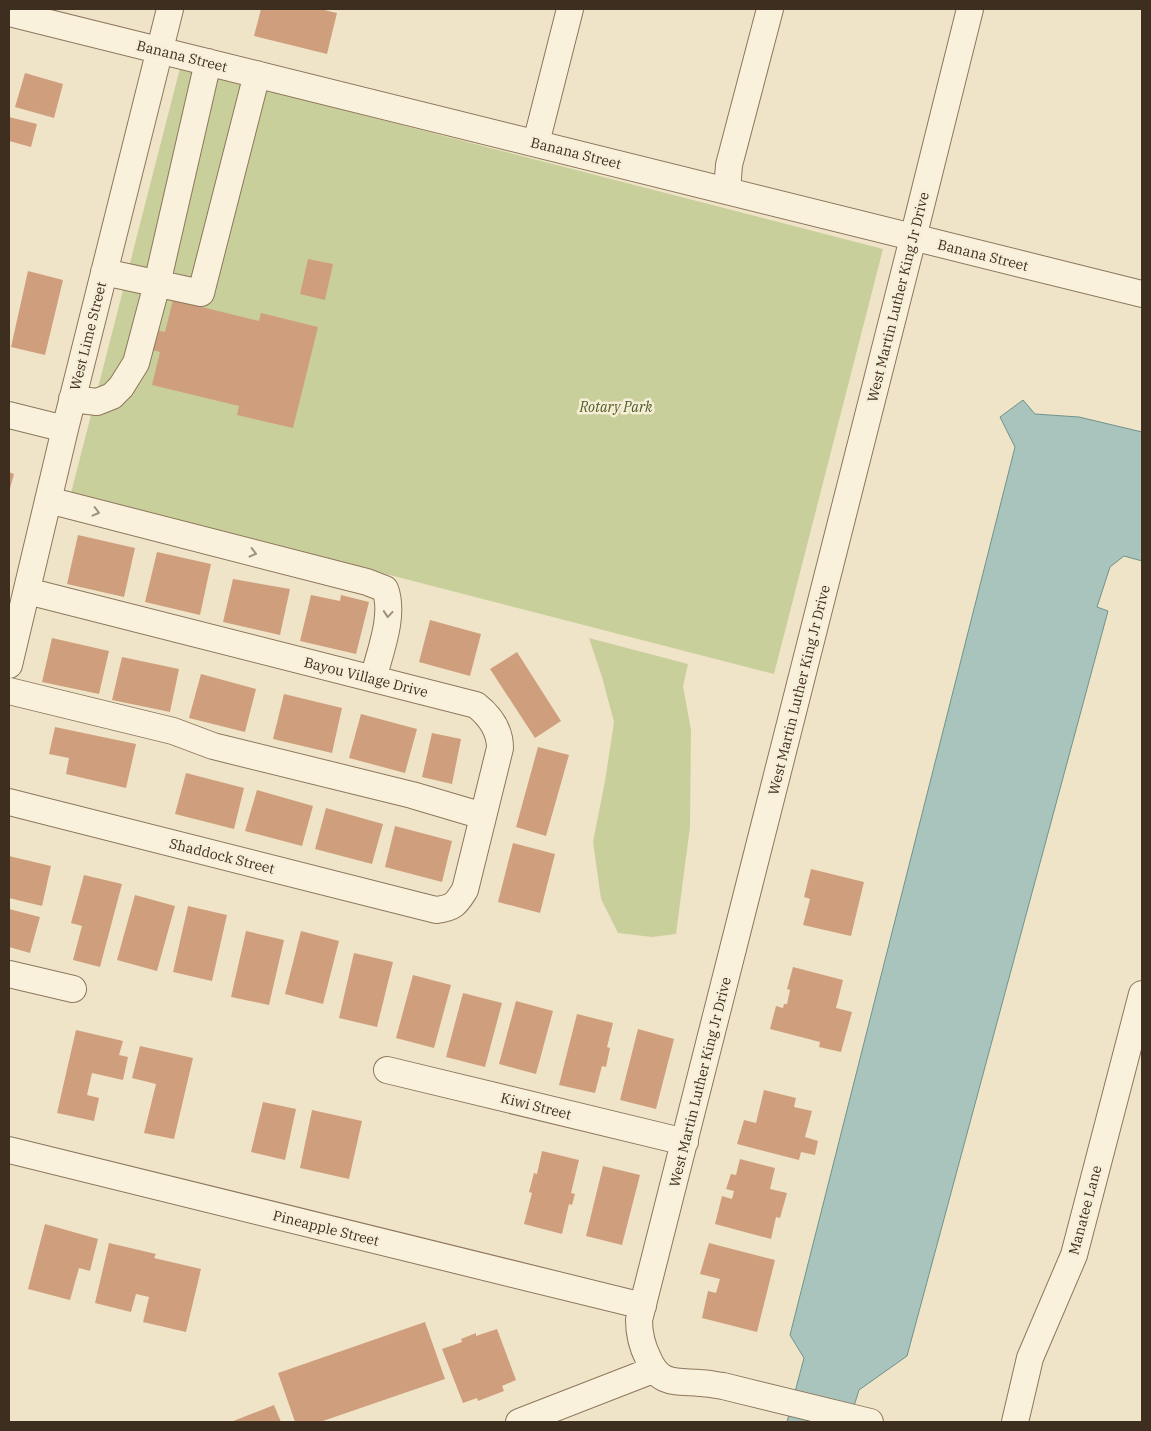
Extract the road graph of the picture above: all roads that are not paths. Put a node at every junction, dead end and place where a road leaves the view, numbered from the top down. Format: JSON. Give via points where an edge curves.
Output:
{"nodes":[{"id":1,"x":170,"y":9,"type":"edge"},
{"id":2,"x":570,"y":9,"type":"edge"},
{"id":3,"x":770,"y":9,"type":"edge"},
{"id":4,"x":970,"y":9,"type":"edge"},
{"id":5,"x":9,"y":13,"type":"edge"},
{"id":6,"x":160,"y":51,"type":"junction"},
{"id":7,"x":208,"y":62,"type":"junction"},
{"id":8,"x":256,"y":74,"type":"junction"},
{"id":9,"x":536,"y":143,"type":"junction"},
{"id":10,"x":727,"y":191,"type":"junction"},
{"id":11,"x":914,"y":238,"type":"junction"},
{"id":12,"x":104,"y":272,"type":"junction"},
{"id":13,"x":157,"y":284,"type":"junction"},
{"id":14,"x":1142,"y":294,"type":"edge"},
{"id":15,"x":72,"y":399,"type":"junction"},
{"id":16,"x":9,"y":415,"type":"edge"},
{"id":17,"x":65,"y":429,"type":"junction"},
{"id":18,"x":48,"y":500,"type":"junction"},
{"id":19,"x":27,"y":591,"type":"junction"},
{"id":20,"x":9,"y":664,"type":"edge"},
{"id":21,"x":372,"y":679,"type":"junction"},
{"id":22,"x":9,"y":691,"type":"edge"},
{"id":23,"x":9,"y":802,"type":"edge"},
{"id":24,"x":483,"y":816,"type":"junction"},
{"id":25,"x":436,"y":910,"type":"joint"},
{"id":26,"x":9,"y":974,"type":"edge"},
{"id":27,"x":73,"y":989,"type":"dead end"},
{"id":28,"x":1142,"y":994,"type":"edge"},
{"id":29,"x":387,"y":1070,"type":"dead end"},
{"id":30,"x":685,"y":1142,"type":"junction"},
{"id":31,"x":9,"y":1150,"type":"edge"},
{"id":32,"x":643,"y":1306,"type":"junction"},
{"id":33,"x":653,"y":1370,"type":"junction"},
{"id":34,"x":863,"y":1421,"type":"edge"},
{"id":35,"x":519,"y":1422,"type":"edge"},
{"id":36,"x":1014,"y":1422,"type":"edge"}],
"edges":[{"from":1,"to":6,"type":"street","name":"West Lime Street"},
{"from":2,"to":9,"type":"street"},
{"from":3,"to":10,"type":"street","via":[[729,165]]},
{"from":4,"to":11,"type":"street","name":"West Martin Luther King Jr Drive"},
{"from":5,"to":6,"type":"street","name":"Banana Street"},
{"from":6,"to":7,"type":"street","name":"Banana Street"},
{"from":6,"to":12,"type":"street","name":"West Lime Street"},
{"from":7,"to":8,"type":"street","name":"Banana Street"},
{"from":7,"to":13,"type":"street"},
{"from":8,"to":9,"type":"street","name":"Banana Street"},
{"from":8,"to":13,"type":"street","via":[[202,293]]},
{"from":9,"to":10,"type":"street","name":"Banana Street"},
{"from":10,"to":11,"type":"street","name":"Banana Street"},
{"from":11,"to":14,"type":"street","name":"Banana Street"},
{"from":11,"to":30,"type":"street","name":"West Martin Luther King Jr Drive"},
{"from":12,"to":13,"type":"street"},
{"from":12,"to":15,"type":"street","name":"West Lime Street"},
{"from":13,"to":15,"type":"street","via":[[136,363],[121,387],[112,396],[97,402]]},
{"from":15,"to":17,"type":"street","name":"West Lime Street"},
{"from":16,"to":17,"type":"street"},
{"from":17,"to":18,"type":"street","name":"West Lime Street"},
{"from":18,"to":19,"type":"street","name":"West Lime Street"},
{"from":18,"to":21,"type":"street","one_way":true,"via":[[385,589],[388,617]]},
{"from":19,"to":20,"type":"street","name":"West Lime Street"},
{"from":19,"to":21,"type":"street","name":"Bayou Village Drive"},
{"from":21,"to":24,"type":"street","name":"Bayou Village Drive","via":[[476,705],[493,721],[500,748]]},
{"from":22,"to":24,"type":"street","via":[[173,731],[213,746]]},
{"from":23,"to":25,"type":"street","name":"Shaddock Street"},
{"from":24,"to":25,"type":"street","name":"Bayou Village Drive","via":[[465,890],[448,908]]},
{"from":26,"to":27,"type":"street"},
{"from":28,"to":36,"type":"street","name":"Manatee Lane","via":[[1074,1255],[1030,1358]]},
{"from":29,"to":30,"type":"street","name":"Kiwi Street"},
{"from":30,"to":32,"type":"street","name":"West Martin Luther King Jr Drive"},
{"from":31,"to":32,"type":"street","name":"Pineapple Street"},
{"from":32,"to":33,"type":"street","name":"West Martin Luther King Jr Drive","via":[[639,1331]]},
{"from":33,"to":34,"type":"street","via":[[659,1376],[682,1383],[723,1386]]},
{"from":33,"to":35,"type":"street"}]}
